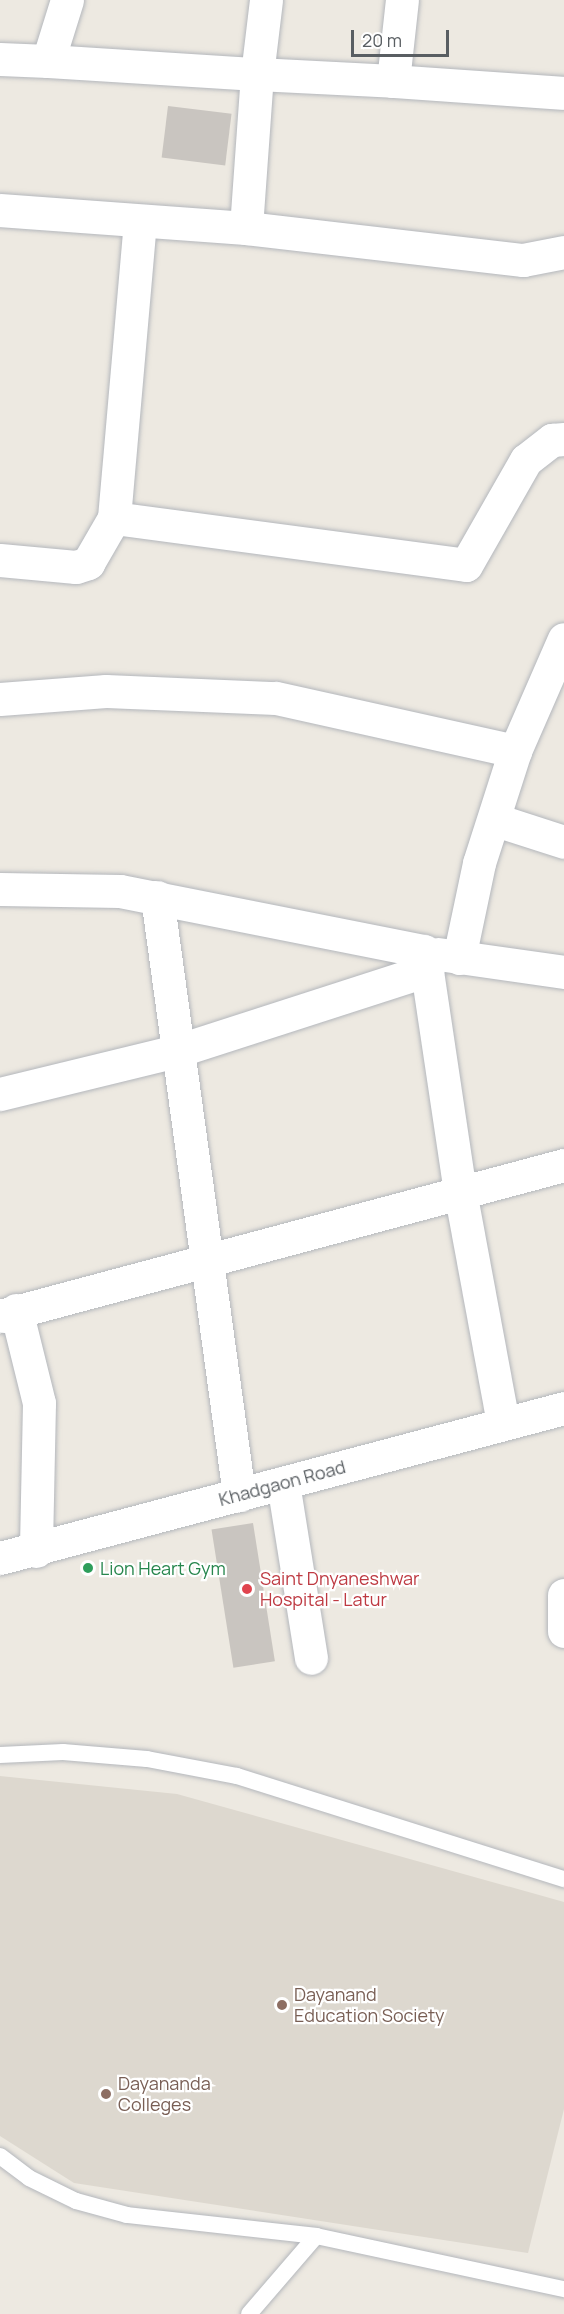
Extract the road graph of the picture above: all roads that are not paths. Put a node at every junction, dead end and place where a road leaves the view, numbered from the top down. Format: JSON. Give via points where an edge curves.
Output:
{"nodes":[{"id":1,"x":67,"y":0,"type":"edge"},
{"id":2,"x":266,"y":0,"type":"edge"},
{"id":3,"x":402,"y":0,"type":"edge"},
{"id":4,"x":0,"y":59,"type":"edge"},
{"id":5,"x":48,"y":61,"type":"junction"},
{"id":6,"x":257,"y":74,"type":"junction"},
{"id":7,"x":564,"y":80,"type":"edge"},
{"id":8,"x":393,"y":81,"type":"junction"},
{"id":9,"x":564,"y":93,"type":"edge"},
{"id":10,"x":0,"y":210,"type":"edge"},
{"id":11,"x":140,"y":222,"type":"junction"},
{"id":12,"x":246,"y":228,"type":"junction"},
{"id":13,"x":564,"y":252,"type":"edge"},
{"id":14,"x":564,"y":438,"type":"edge"},
{"id":15,"x":114,"y":518,"type":"junction"},
{"id":16,"x":0,"y":561,"type":"edge"},
{"id":17,"x":564,"y":639,"type":"edge"},
{"id":18,"x":0,"y":699,"type":"edge"},
{"id":19,"x":515,"y":751,"type":"junction"},
{"id":20,"x":496,"y":820,"type":"junction"},
{"id":21,"x":564,"y":842,"type":"edge"},
{"id":22,"x":0,"y":889,"type":"edge"},
{"id":23,"x":157,"y":897,"type":"junction"},
{"id":24,"x":459,"y":958,"type":"junction"},
{"id":25,"x":425,"y":961,"type":"junction"},
{"id":26,"x":564,"y":972,"type":"edge"},
{"id":27,"x":180,"y":1050,"type":"junction"},
{"id":28,"x":0,"y":1094,"type":"edge"},
{"id":29,"x":564,"y":1165,"type":"edge"},
{"id":30,"x":460,"y":1191,"type":"junction"},
{"id":31,"x":208,"y":1264,"type":"junction"},
{"id":32,"x":8,"y":1313,"type":"edge"},
{"id":33,"x":564,"y":1408,"type":"edge"},
{"id":34,"x":503,"y":1422,"type":"junction"},
{"id":35,"x":283,"y":1483,"type":"junction"},
{"id":36,"x":239,"y":1495,"type":"junction"},
{"id":37,"x":36,"y":1551,"type":"junction"},
{"id":38,"x":0,"y":1558,"type":"edge"},
{"id":39,"x":564,"y":1595,"type":"edge"},
{"id":40,"x":564,"y":1631,"type":"edge"},
{"id":41,"x":311,"y":1658,"type":"dead end"},
{"id":42,"x":0,"y":1755,"type":"edge"},
{"id":43,"x":564,"y":1879,"type":"edge"},
{"id":44,"x":0,"y":2156,"type":"edge"},
{"id":45,"x":316,"y":2236,"type":"junction"},
{"id":46,"x":564,"y":2289,"type":"edge"},
{"id":47,"x":249,"y":2314,"type":"edge"}],
"edges":[{"from":1,"to":5,"type":"street"},
{"from":2,"to":6,"type":"street"},
{"from":3,"to":8,"type":"street"},
{"from":4,"to":5,"type":"street"},
{"from":5,"to":6,"type":"street"},
{"from":6,"to":8,"type":"street"},
{"from":6,"to":12,"type":"street"},
{"from":7,"to":9,"type":"street"},
{"from":8,"to":9,"type":"street"},
{"from":10,"to":11,"type":"street"},
{"from":11,"to":12,"type":"street"},
{"from":11,"to":15,"type":"street"},
{"from":12,"to":13,"type":"street","via":[[524,260]]},
{"from":14,"to":15,"type":"street","via":[[552,440],[526,460],[466,565]]},
{"from":15,"to":16,"type":"street","via":[[88,563],[76,567]]},
{"from":17,"to":19,"type":"street"},
{"from":18,"to":19,"type":"street","via":[[106,691],[276,698]]},
{"from":19,"to":20,"type":"street"},
{"from":20,"to":21,"type":"street"},
{"from":20,"to":24,"type":"street","via":[[479,863]]},
{"from":22,"to":23,"type":"street"},
{"from":23,"to":25,"type":"street"},
{"from":23,"to":27,"type":"street"},
{"from":24,"to":25,"type":"street"},
{"from":24,"to":26,"type":"street"},
{"from":25,"to":27,"type":"street"},
{"from":25,"to":30,"type":"street"},
{"from":27,"to":28,"type":"street"},
{"from":27,"to":31,"type":"street"},
{"from":29,"to":30,"type":"street"},
{"from":30,"to":31,"type":"street"},
{"from":30,"to":34,"type":"street"},
{"from":31,"to":32,"type":"street"},
{"from":31,"to":36,"type":"street"},
{"from":32,"to":37,"type":"street","via":[[39,1403]]},
{"from":33,"to":34,"type":"street","name":"Khadgaon Road"},
{"from":34,"to":35,"type":"street","name":"Khadgaon Road"},
{"from":35,"to":36,"type":"street","name":"Khadgaon Road"},
{"from":35,"to":41,"type":"street"},
{"from":36,"to":37,"type":"street","name":"Khadgaon Road"},
{"from":37,"to":38,"type":"street","name":"Khadgaon Road"},
{"from":39,"to":40,"type":"street"},
{"from":42,"to":43,"type":"lane","via":[[63,1752],[147,1759],[237,1776]]},
{"from":44,"to":45,"type":"lane","via":[[29,2178],[76,2201],[127,2216]]},
{"from":45,"to":46,"type":"lane"},
{"from":45,"to":47,"type":"lane"}]}
